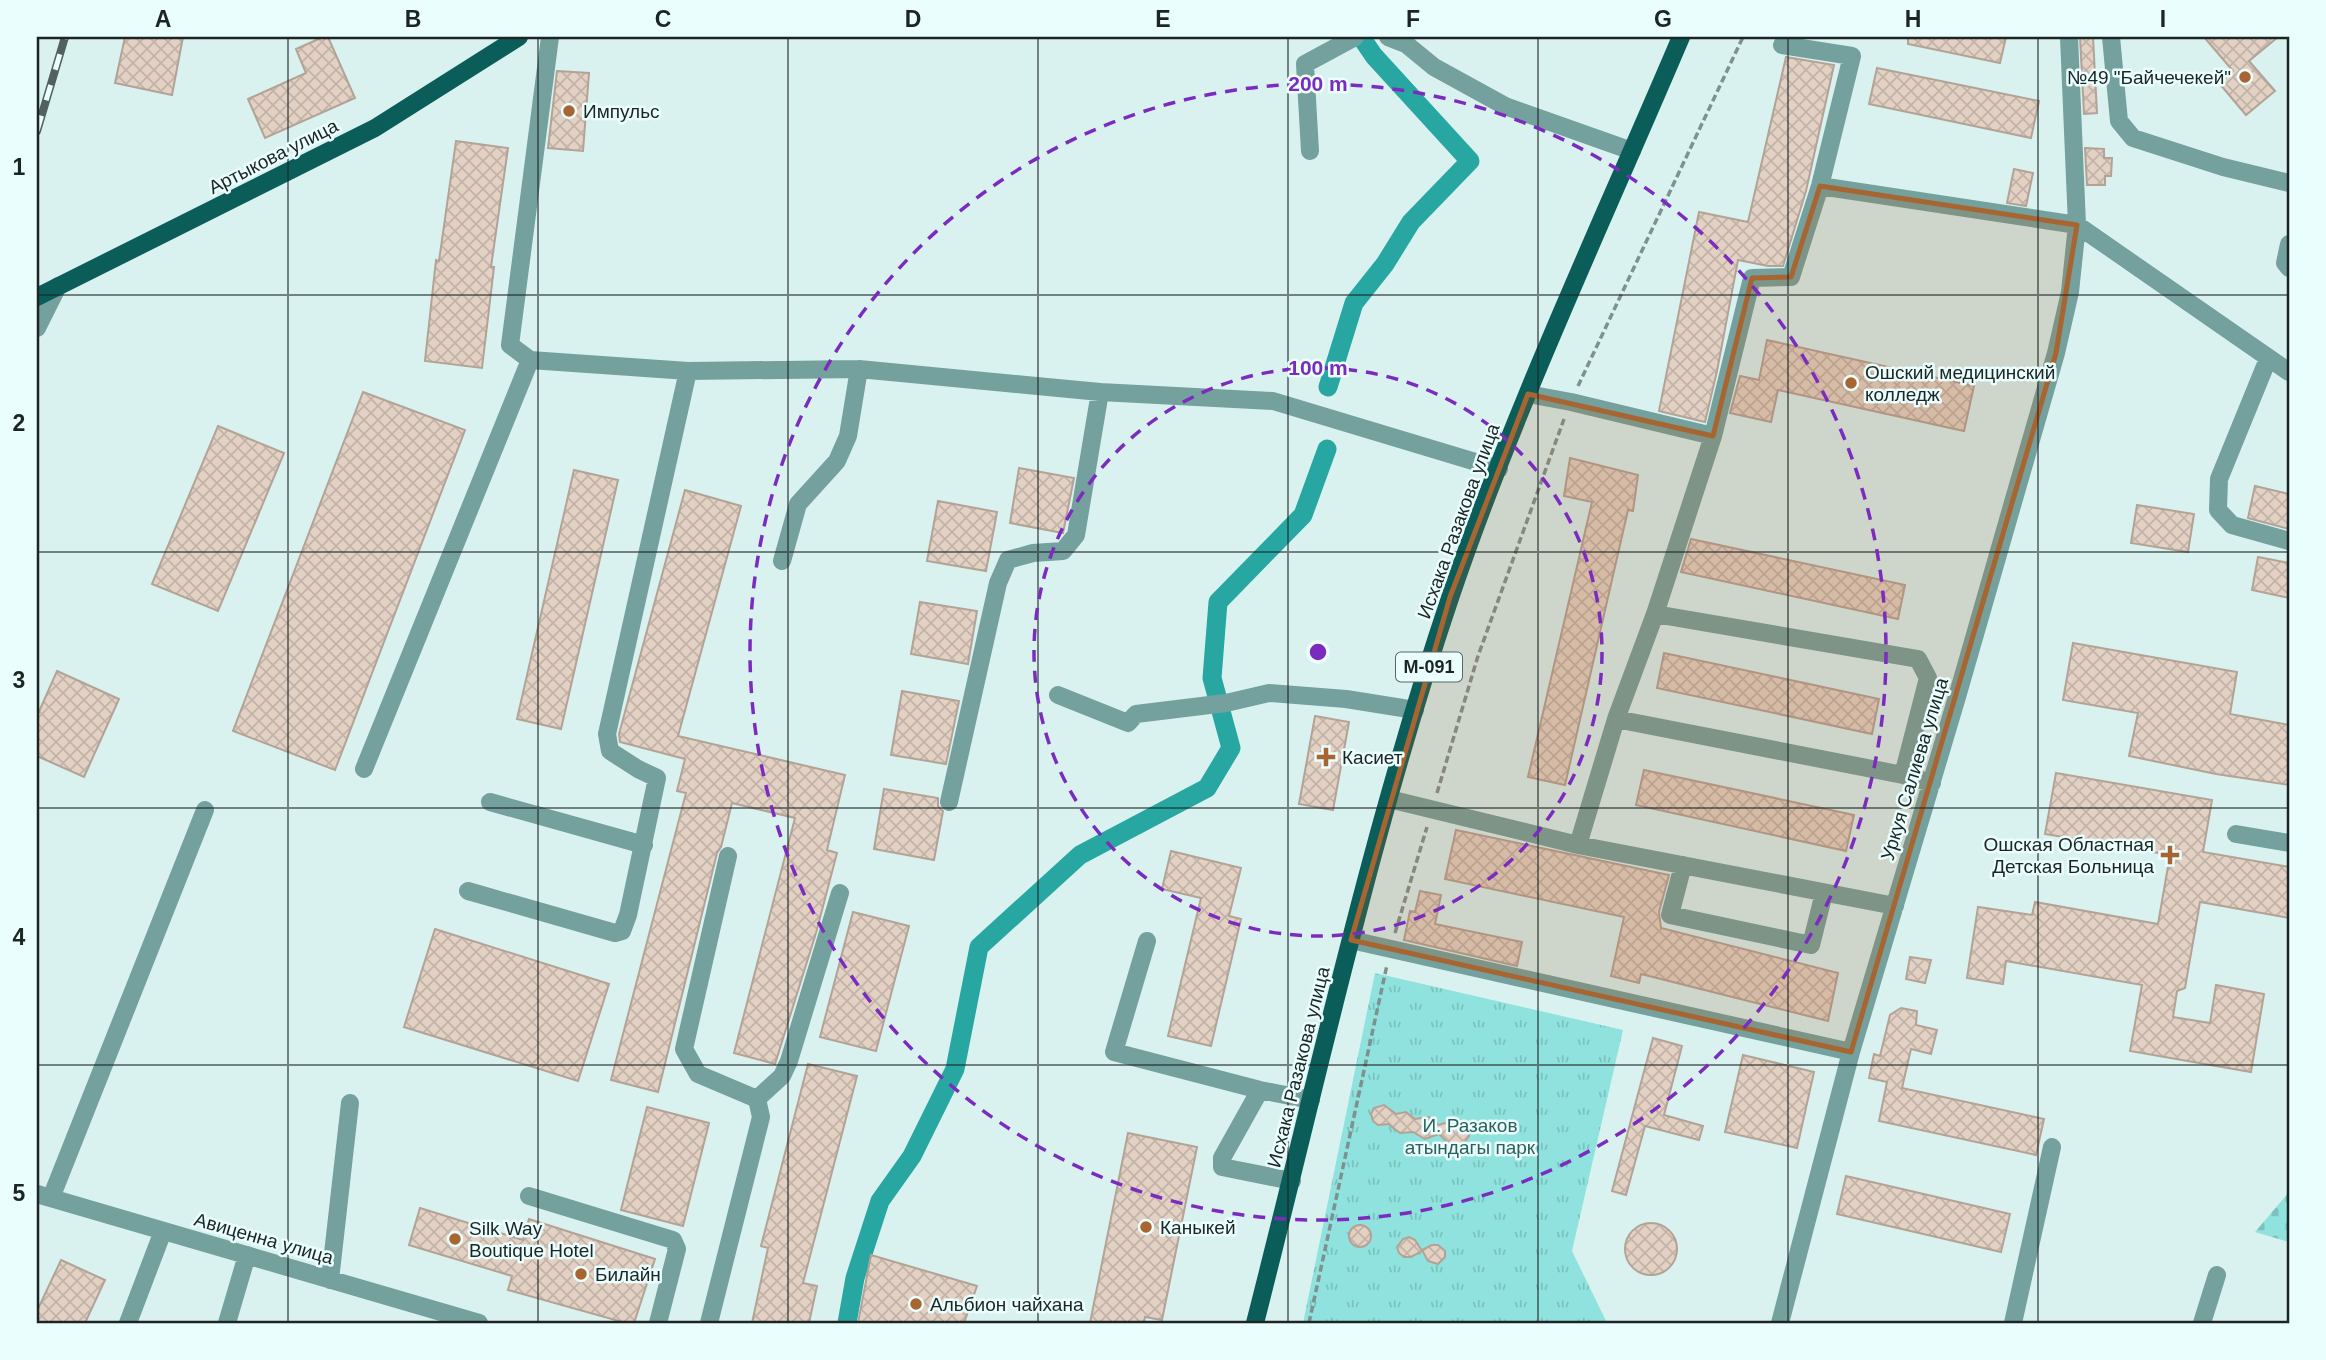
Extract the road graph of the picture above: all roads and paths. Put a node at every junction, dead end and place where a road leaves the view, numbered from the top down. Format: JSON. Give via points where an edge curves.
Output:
{"nodes":[{"id":1,"x":519,"y":37,"type":"edge"},
{"id":2,"x":550,"y":37,"type":"edge"},
{"id":3,"x":1354,"y":37,"type":"edge"},
{"id":4,"x":1388,"y":37,"type":"edge"},
{"id":5,"x":1681,"y":37,"type":"edge"},
{"id":6,"x":1743,"y":37,"type":"edge"},
{"id":7,"x":2069,"y":37,"type":"edge"},
{"id":8,"x":2112,"y":37,"type":"edge"},
{"id":9,"x":1408,"y":41,"type":"edge"},
{"id":10,"x":1782,"y":45,"type":"dead end"},
{"id":11,"x":1310,"y":151,"type":"dead end"},
{"id":12,"x":1632,"y":151,"type":"junction"},
{"id":13,"x":2289,"y":183,"type":"edge"},
{"id":14,"x":1819,"y":186,"type":"junction"},
{"id":15,"x":2077,"y":225,"type":"junction"},
{"id":16,"x":2289,"y":244,"type":"edge"},
{"id":17,"x":2289,"y":268,"type":"edge"},
{"id":18,"x":58,"y":286,"type":"junction"},
{"id":19,"x":37,"y":297,"type":"edge"},
{"id":20,"x":37,"y":328,"type":"edge"},
{"id":21,"x":2267,"y":359,"type":"junction"},
{"id":22,"x":530,"y":360,"type":"junction"},
{"id":23,"x":859,"y":369,"type":"junction"},
{"id":24,"x":688,"y":371,"type":"junction"},
{"id":25,"x":2289,"y":372,"type":"edge"},
{"id":26,"x":1100,"y":391,"type":"junction"},
{"id":27,"x":1528,"y":394,"type":"junction"},
{"id":28,"x":1571,"y":402,"type":"junction"},
{"id":29,"x":1713,"y":436,"type":"junction"},
{"id":30,"x":1499,"y":469,"type":"junction"},
{"id":31,"x":2289,"y":541,"type":"edge"},
{"id":32,"x":782,"y":561,"type":"dead end"},
{"id":33,"x":1655,"y":614,"type":"junction"},
{"id":34,"x":1058,"y":695,"type":"dead end"},
{"id":35,"x":1415,"y":710,"type":"junction"},
{"id":36,"x":1616,"y":719,"type":"junction"},
{"id":37,"x":364,"y":769,"type":"dead end"},
{"id":38,"x":1903,"y":775,"type":"junction"},
{"id":39,"x":1932,"y":783,"type":"junction"},
{"id":40,"x":1389,"y":799,"type":"junction"},
{"id":41,"x":490,"y":802,"type":"dead end"},
{"id":42,"x":949,"y":802,"type":"dead end"},
{"id":43,"x":1432,"y":809,"type":"junction"},
{"id":44,"x":205,"y":810,"type":"dead end"},
{"id":45,"x":2236,"y":834,"type":"dead end"},
{"id":46,"x":2289,"y":843,"type":"edge"},
{"id":47,"x":644,"y":845,"type":"junction"},
{"id":48,"x":1578,"y":845,"type":"junction"},
{"id":49,"x":729,"y":856,"type":"dead end"},
{"id":50,"x":1683,"y":865,"type":"junction"},
{"id":51,"x":468,"y":891,"type":"dead end"},
{"id":52,"x":840,"y":893,"type":"dead end"},
{"id":53,"x":1824,"y":893,"type":"junction"},
{"id":54,"x":1895,"y":906,"type":"junction"},
{"id":55,"x":1352,"y":940,"type":"junction"},
{"id":56,"x":1147,"y":941,"type":"dead end"},
{"id":57,"x":1391,"y":948,"type":"junction"},
{"id":58,"x":1851,"y":1052,"type":"junction"},
{"id":59,"x":1260,"y":1090,"type":"junction"},
{"id":60,"x":757,"y":1099,"type":"junction"},
{"id":61,"x":1311,"y":1100,"type":"junction"},
{"id":62,"x":350,"y":1103,"type":"dead end"},
{"id":63,"x":2052,"y":1147,"type":"dead end"},
{"id":64,"x":1292,"y":1181,"type":"junction"},
{"id":65,"x":44,"y":1196,"type":"edge"},
{"id":66,"x":529,"y":1196,"type":"dead end"},
{"id":67,"x":163,"y":1231,"type":"junction"},
{"id":68,"x":247,"y":1255,"type":"junction"},
{"id":69,"x":2217,"y":1275,"type":"dead end"},
{"id":70,"x":330,"y":1280,"type":"junction"},
{"id":71,"x":128,"y":1323,"type":"edge"},
{"id":72,"x":227,"y":1323,"type":"edge"},
{"id":73,"x":479,"y":1323,"type":"edge"},
{"id":74,"x":658,"y":1323,"type":"edge"},
{"id":75,"x":709,"y":1323,"type":"edge"},
{"id":76,"x":1255,"y":1323,"type":"edge"},
{"id":77,"x":1309,"y":1323,"type":"edge"},
{"id":78,"x":1780,"y":1323,"type":"edge"},
{"id":79,"x":2014,"y":1323,"type":"edge"},
{"id":80,"x":2202,"y":1323,"type":"edge"}],
"edges":[{"from":1,"to":18,"type":"main road","name":"Артыкова улица","via":[[375,128]]},
{"from":2,"to":22,"type":"street","via":[[510,345]]},
{"from":3,"to":11,"type":"street","via":[[1305,64]]},
{"from":4,"to":9,"type":"street"},
{"from":5,"to":12,"type":"main road","name":"Исхака Разакова улица","number":"М-091"},
{"from":6,"to":28,"type":"path"},
{"from":7,"to":15,"type":"street","name":"Уркуя Салиева улица"},
{"from":8,"to":13,"type":"street","via":[[2119,121],[2133,138]]},
{"from":9,"to":12,"type":"street","via":[[1434,67],[1505,106]]},
{"from":10,"to":14,"type":"street","via":[[1852,56]]},
{"from":12,"to":27,"type":"main road","name":"Исхака Разакова улица","number":"М-091"},
{"from":14,"to":15,"type":"street"},
{"from":14,"to":29,"type":"street","via":[[1791,277],[1752,278]]},
{"from":15,"to":21,"type":"street"},
{"from":15,"to":39,"type":"street","name":"Уркуя Салиева улица","via":[[2070,292],[2056,353]]},
{"from":16,"to":17,"type":"street","via":[[2285,263]]},
{"from":18,"to":19,"type":"main road","name":"Артыкова улица"},
{"from":18,"to":20,"type":"street"},
{"from":21,"to":25,"type":"street"},
{"from":21,"to":31,"type":"street","via":[[2220,479],[2218,510],[2232,525]]},
{"from":22,"to":24,"type":"street"},
{"from":22,"to":37,"type":"street"},
{"from":23,"to":24,"type":"street"},
{"from":23,"to":26,"type":"street"},
{"from":23,"to":32,"type":"street","via":[[848,436],[837,461],[798,505]]},
{"from":24,"to":47,"type":"street","via":[[607,734],[610,751],[657,779]]},
{"from":26,"to":30,"type":"street","via":[[1273,401]]},
{"from":26,"to":42,"type":"street","via":[[1076,535],[1063,551],[1008,560],[998,583]]},
{"from":27,"to":28,"type":"street"},
{"from":27,"to":30,"type":"main road","name":"Исхака Разакова улица","number":"М-091"},
{"from":28,"to":29,"type":"street"},
{"from":28,"to":43,"type":"path","via":[[1478,656]]},
{"from":29,"to":33,"type":"street"},
{"from":30,"to":35,"type":"main road","name":"Исхака Разакова улица","number":"М-091","via":[[1450,597]]},
{"from":33,"to":36,"type":"street"},
{"from":33,"to":38,"type":"street","via":[[1918,659],[1928,678]]},
{"from":34,"to":35,"type":"street","via":[[1128,723],[1136,714],[1269,693]]},
{"from":35,"to":40,"type":"main road","name":"Исхака Разакова улица","number":"М-091"},
{"from":36,"to":38,"type":"street"},
{"from":36,"to":48,"type":"street"},
{"from":38,"to":39,"type":"street"},
{"from":39,"to":54,"type":"street","name":"Уркуя Салиева улица"},
{"from":40,"to":43,"type":"street"},
{"from":40,"to":55,"type":"main road","name":"Исхака Разакова улица","number":"М-091"},
{"from":41,"to":47,"type":"street"},
{"from":43,"to":48,"type":"street"},
{"from":43,"to":57,"type":"path"},
{"from":44,"to":65,"type":"street"},
{"from":45,"to":46,"type":"street"},
{"from":47,"to":51,"type":"street","via":[[628,915],[622,931],[615,933]]},
{"from":48,"to":50,"type":"street"},
{"from":49,"to":60,"type":"street","via":[[684,1049],[698,1074]]},
{"from":50,"to":53,"type":"street"},
{"from":50,"to":53,"type":"street","via":[[1670,915],[1811,945]]},
{"from":52,"to":60,"type":"street","via":[[789,1061],[782,1076]]},
{"from":53,"to":54,"type":"street"},
{"from":54,"to":58,"type":"street","name":"Уркуя Салиева улица"},
{"from":55,"to":57,"type":"street"},
{"from":55,"to":61,"type":"main road","name":"Исхака Разакова улица","number":"М-091"},
{"from":56,"to":59,"type":"street","via":[[1114,1052]]},
{"from":57,"to":58,"type":"street"},
{"from":57,"to":77,"type":"path"},
{"from":58,"to":78,"type":"street","name":"Уркуя Салиева улица"},
{"from":59,"to":61,"type":"street"},
{"from":59,"to":64,"type":"street","via":[[1222,1158],[1222,1167]]},
{"from":60,"to":75,"type":"street","via":[[761,1117]]},
{"from":61,"to":64,"type":"main road","name":"Исхака Разакова улица","number":"М-091"},
{"from":62,"to":70,"type":"street"},
{"from":63,"to":79,"type":"street"},
{"from":64,"to":76,"type":"main road","name":"Исхака Разакова улица","number":"М-091"},
{"from":65,"to":67,"type":"street","name":"Авиценна улица"},
{"from":66,"to":74,"type":"street","via":[[673,1240],[677,1249]]},
{"from":67,"to":68,"type":"street","name":"Авиценна улица"},
{"from":67,"to":71,"type":"street"},
{"from":68,"to":70,"type":"street","name":"Авиценна улица"},
{"from":68,"to":72,"type":"street"},
{"from":69,"to":80,"type":"street"},
{"from":70,"to":73,"type":"street","name":"Авиценна улица"}]}
